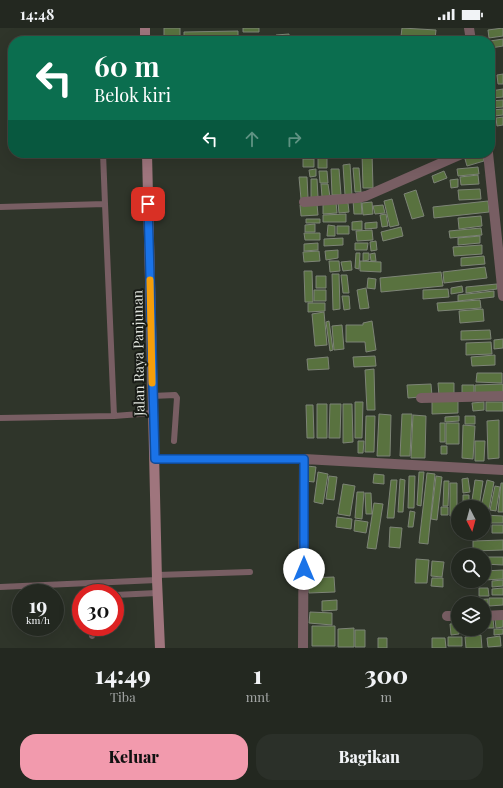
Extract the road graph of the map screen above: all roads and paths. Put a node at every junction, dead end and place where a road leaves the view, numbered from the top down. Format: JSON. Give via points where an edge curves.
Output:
{"nodes":[{"id":1,"x":103,"y":158,"type":"edge"},
{"id":2,"x":147,"y":158,"type":"edge"},
{"id":3,"x":453,"y":158,"type":"edge"},
{"id":4,"x":489,"y":158,"type":"edge"},
{"id":5,"x":304,"y":202,"type":"dead end"},
{"id":6,"x":105,"y":204,"type":"junction"},
{"id":7,"x":0,"y":207,"type":"edge"},
{"id":8,"x":503,"y":296,"type":"edge"},
{"id":9,"x":152,"y":396,"type":"junction"},
{"id":10,"x":503,"y":396,"type":"edge"},
{"id":11,"x":421,"y":398,"type":"dead end"},
{"id":12,"x":150,"y":413,"type":"junction"},
{"id":13,"x":114,"y":416,"type":"junction"},
{"id":14,"x":0,"y":418,"type":"edge"},
{"id":15,"x":174,"y":441,"type":"dead end"},
{"id":16,"x":155,"y":459,"type":"junction"},
{"id":17,"x":304,"y":459,"type":"junction"},
{"id":18,"x":503,"y":470,"type":"edge"},
{"id":19,"x":250,"y":572,"type":"dead end"},
{"id":20,"x":154,"y":579,"type":"junction"},
{"id":21,"x":0,"y":587,"type":"edge"},
{"id":22,"x":152,"y":593,"type":"junction"},
{"id":23,"x":124,"y":594,"type":"edge"},
{"id":24,"x":503,"y":615,"type":"edge"},
{"id":25,"x":447,"y":616,"type":"dead end"},
{"id":26,"x":451,"y":616,"type":"edge"},
{"id":27,"x":491,"y":616,"type":"edge"},
{"id":28,"x":160,"y":648,"type":"edge"},
{"id":29,"x":303,"y":648,"type":"edge"}],
"edges":[{"from":1,"to":6,"type":"lane"},
{"from":2,"to":9,"type":"main road","name":"Jalan Raya Panjunan"},
{"from":3,"to":5,"type":"street","via":[[366,196]]},
{"from":4,"to":8,"type":"street"},
{"from":6,"to":7,"type":"lane"},
{"from":6,"to":13,"type":"lane"},
{"from":9,"to":12,"type":"main road","name":"Jalan Raya Panjunan"},
{"from":9,"to":15,"type":"lane","via":[[175,395],[177,398]]},
{"from":10,"to":11,"type":"street"},
{"from":12,"to":13,"type":"lane"},
{"from":12,"to":16,"type":"main road","name":"Jalan Raya Panjunan"},
{"from":13,"to":14,"type":"lane"},
{"from":16,"to":17,"type":"street"},
{"from":16,"to":20,"type":"main road","name":"Jalan Raya Panjunan"},
{"from":17,"to":18,"type":"street"},
{"from":17,"to":29,"type":"street"},
{"from":19,"to":20,"type":"lane"},
{"from":20,"to":21,"type":"lane"},
{"from":20,"to":22,"type":"main road","name":"Jalan Raya Panjunan"},
{"from":22,"to":23,"type":"lane"},
{"from":22,"to":28,"type":"main road","name":"Jalan Raya Panjunan"},
{"from":24,"to":27,"type":"street"},
{"from":25,"to":26,"type":"street"}]}
